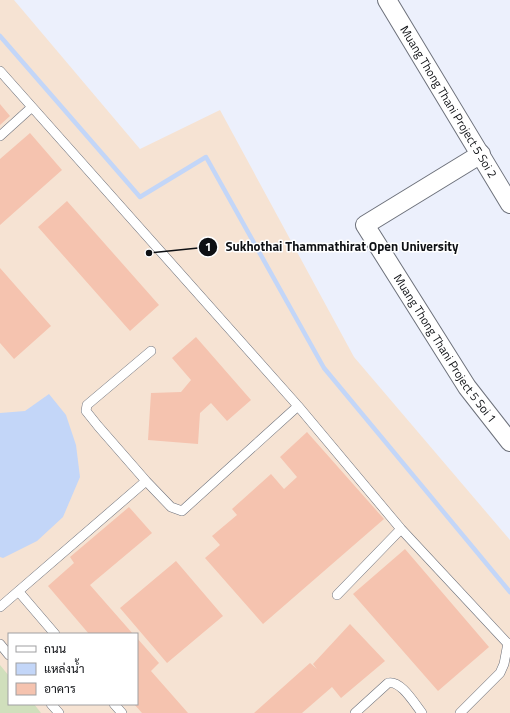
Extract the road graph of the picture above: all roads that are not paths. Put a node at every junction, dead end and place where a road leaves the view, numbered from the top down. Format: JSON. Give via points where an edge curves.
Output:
{"nodes":[{"id":1,"x":387,"y":0,"type":"edge"},
{"id":2,"x":0,"y":70,"type":"edge"},
{"id":3,"x":32,"y":107,"type":"junction"},
{"id":4,"x":0,"y":136,"type":"edge"},
{"id":5,"x":481,"y":154,"type":"junction"},
{"id":6,"x":510,"y":204,"type":"edge"},
{"id":7,"x":151,"y":351,"type":"dead end"},
{"id":8,"x":298,"y":406,"type":"junction"},
{"id":9,"x":510,"y":442,"type":"edge"},
{"id":10,"x":146,"y":482,"type":"junction"},
{"id":11,"x":401,"y":529,"type":"junction"},
{"id":12,"x":19,"y":592,"type":"junction"},
{"id":13,"x":337,"y":596,"type":"dead end"},
{"id":14,"x":0,"y":608,"type":"edge"},
{"id":15,"x":54,"y":633,"type":"edge"},
{"id":16,"x":0,"y":644,"type":"edge"},
{"id":17,"x":509,"y":645,"type":"edge"},
{"id":18,"x":8,"y":654,"type":"edge"},
{"id":19,"x":52,"y":705,"type":"edge"},
{"id":20,"x":115,"y":705,"type":"edge"},
{"id":21,"x":359,"y":711,"type":"edge"},
{"id":22,"x":59,"y":713,"type":"edge"},
{"id":23,"x":122,"y":713,"type":"edge"},
{"id":24,"x":422,"y":713,"type":"edge"},
{"id":25,"x":460,"y":713,"type":"edge"}],
"edges":[{"from":1,"to":5,"type":"street","name":"Muang Thong Thani Project 5 Soi 2"},
{"from":2,"to":3,"type":"lane"},
{"from":3,"to":4,"type":"lane"},
{"from":3,"to":8,"type":"lane"},
{"from":5,"to":6,"type":"street","name":"Muang Thong Thani Project 5 Soi 2"},
{"from":5,"to":9,"type":"street","name":"Muang Thong Thani Project 5 Soi 1","via":[[365,225],[467,387]]},
{"from":7,"to":10,"type":"lane","via":[[87,405],[86,411]]},
{"from":8,"to":10,"type":"lane","via":[[182,511],[171,508]]},
{"from":8,"to":11,"type":"lane"},
{"from":10,"to":12,"type":"lane"},
{"from":11,"to":13,"type":"lane"},
{"from":11,"to":17,"type":"lane"},
{"from":12,"to":14,"type":"lane"},
{"from":12,"to":15,"type":"lane"},
{"from":16,"to":18,"type":"lane"},
{"from":17,"to":25,"type":"lane","via":[[500,673]]},
{"from":19,"to":22,"type":"lane"},
{"from":20,"to":23,"type":"lane"},
{"from":21,"to":24,"type":"lane","via":[[388,682],[393,682],[399,684]]}]}
